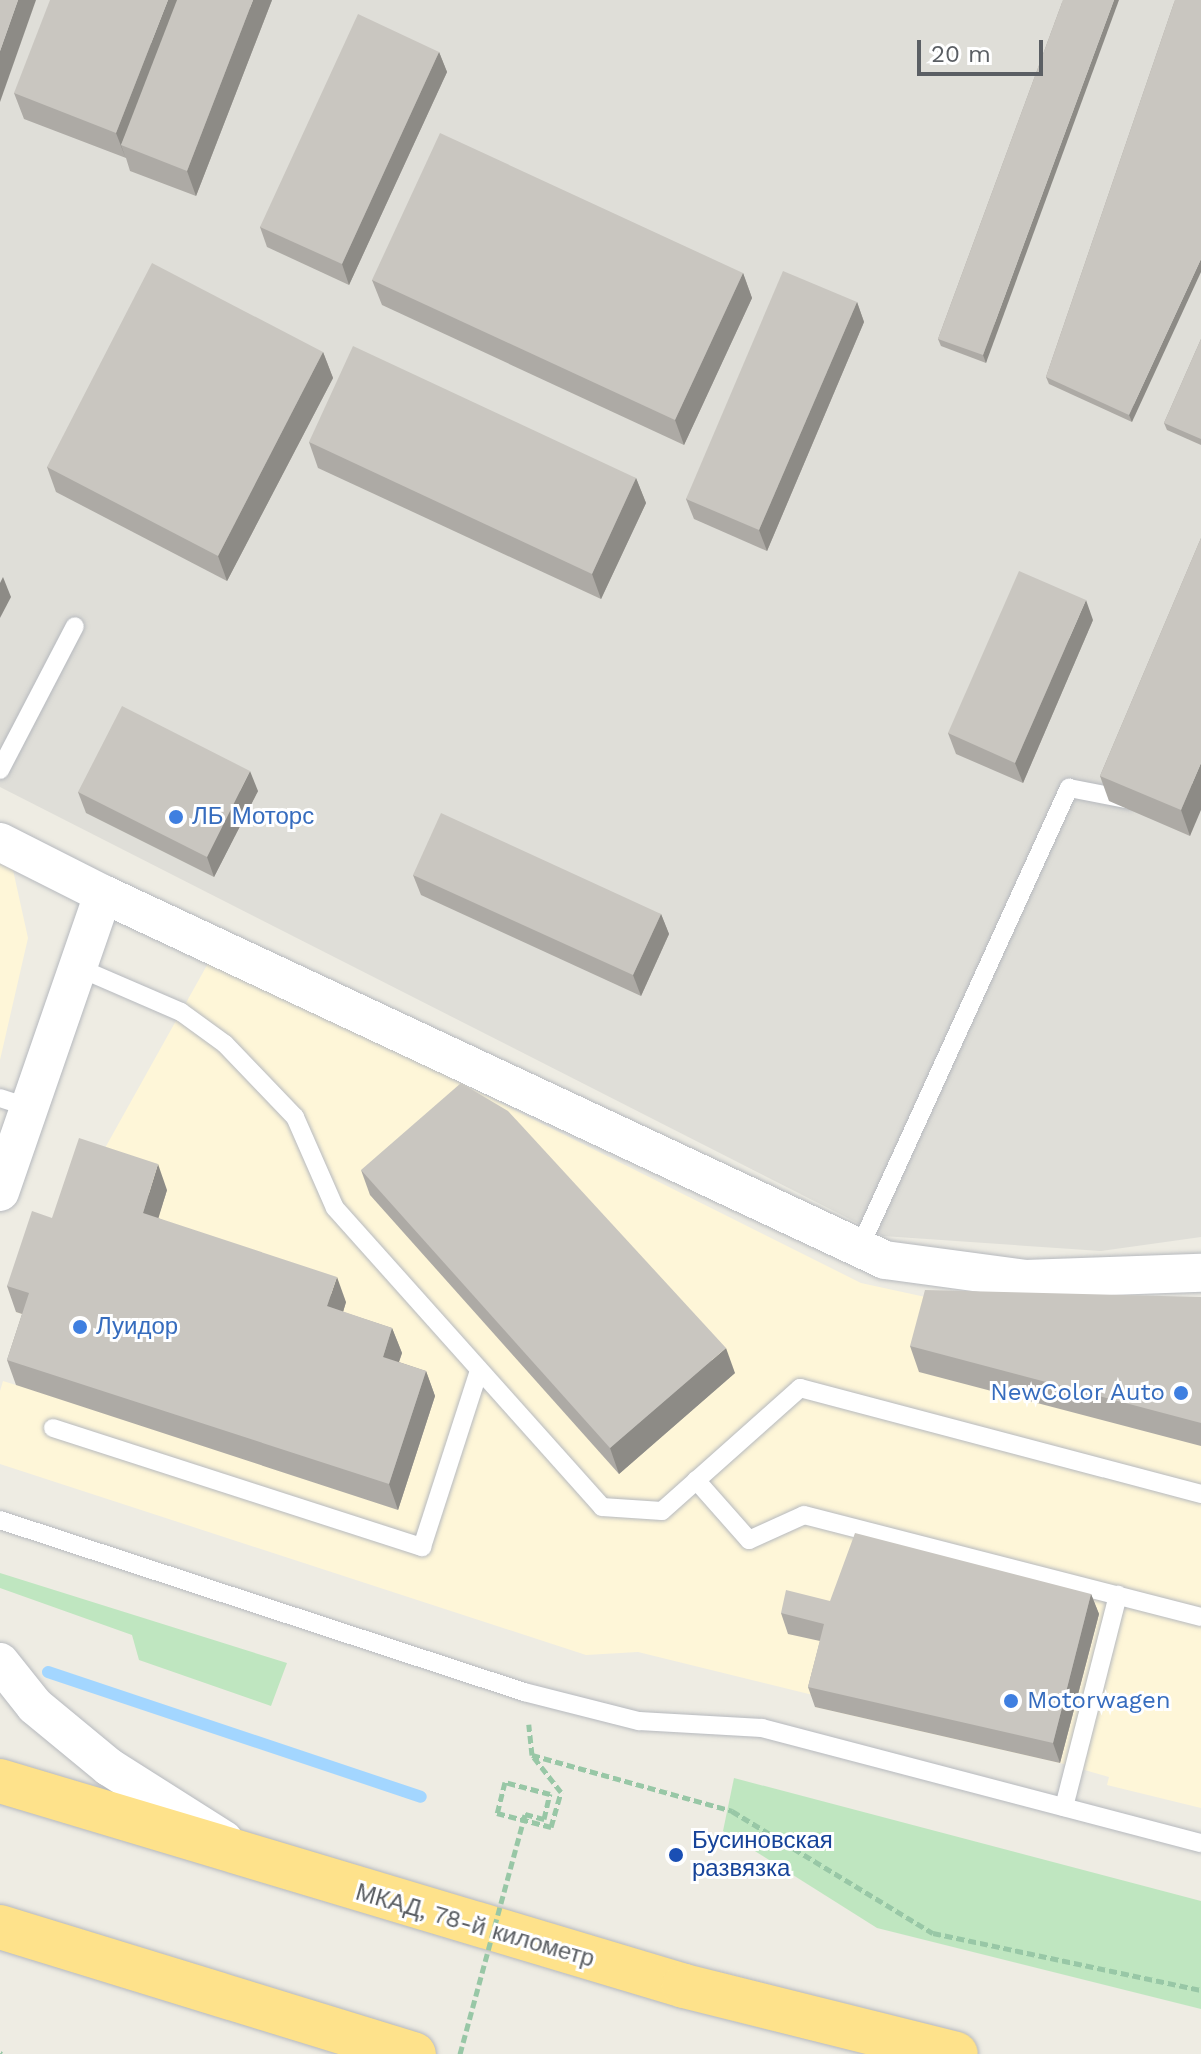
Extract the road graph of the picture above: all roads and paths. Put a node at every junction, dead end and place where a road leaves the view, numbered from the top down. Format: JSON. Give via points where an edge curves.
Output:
{"nodes":[{"id":1,"x":75,"y":626,"type":"dead end"},
{"id":2,"x":8,"y":730,"type":"edge"},
{"id":3,"x":0,"y":770,"type":"edge"},
{"id":4,"x":1157,"y":805,"type":"edge"},
{"id":5,"x":0,"y":842,"type":"edge"},
{"id":6,"x":103,"y":894,"type":"junction"},
{"id":7,"x":77,"y":967,"type":"junction"},
{"id":8,"x":14,"y":1102,"type":"edge"},
{"id":9,"x":0,"y":1192,"type":"edge"},
{"id":10,"x":859,"y":1249,"type":"junction"},
{"id":11,"x":1201,"y":1273,"type":"edge"},
{"id":12,"x":479,"y":1370,"type":"junction"},
{"id":13,"x":53,"y":1428,"type":"dead end"},
{"id":14,"x":696,"y":1480,"type":"junction"},
{"id":15,"x":1201,"y":1494,"type":"edge"},
{"id":16,"x":0,"y":1520,"type":"edge"},
{"id":17,"x":1118,"y":1595,"type":"junction"},
{"id":18,"x":1201,"y":1617,"type":"edge"},
{"id":19,"x":0,"y":1662,"type":"edge"},
{"id":20,"x":0,"y":1781,"type":"edge"},
{"id":21,"x":1064,"y":1807,"type":"junction"},
{"id":22,"x":1201,"y":1843,"type":"edge"},
{"id":23,"x":264,"y":1865,"type":"junction"},
{"id":24,"x":0,"y":1927,"type":"edge"},
{"id":25,"x":1201,"y":1990,"type":"edge"},
{"id":26,"x":414,"y":2054,"type":"edge"},
{"id":27,"x":460,"y":2054,"type":"edge"},
{"id":28,"x":956,"y":2054,"type":"edge"}],
"edges":[{"from":1,"to":2,"type":"lane"},
{"from":2,"to":3,"type":"lane"},
{"from":4,"to":10,"type":"lane","via":[[1069,788]]},
{"from":5,"to":6,"type":"street"},
{"from":6,"to":7,"type":"street"},
{"from":6,"to":10,"type":"street"},
{"from":7,"to":8,"type":"street"},
{"from":7,"to":12,"type":"lane","via":[[181,1012],[225,1044],[295,1117],[335,1208]]},
{"from":8,"to":9,"type":"street"},
{"from":10,"to":11,"type":"street","via":[[885,1260],[1025,1279]]},
{"from":12,"to":13,"type":"lane","via":[[422,1547]]},
{"from":12,"to":14,"type":"lane","via":[[602,1507],[662,1511]]},
{"from":14,"to":15,"type":"lane","via":[[800,1388]]},
{"from":14,"to":17,"type":"lane","via":[[749,1540],[804,1515]]},
{"from":16,"to":21,"type":"lane","via":[[524,1692],[639,1721],[762,1728]]},
{"from":17,"to":18,"type":"lane"},
{"from":17,"to":21,"type":"lane"},
{"from":19,"to":23,"type":"street","via":[[35,1706],[109,1767]]},
{"from":20,"to":23,"type":"highway","name":"МКАД, 78-й километр"},
{"from":21,"to":22,"type":"lane"},
{"from":23,"to":28,"type":"highway","name":"МКАД, 78-й километр","via":[[684,1986]]},
{"from":24,"to":26,"type":"highway"},
{"from":25,"to":27,"type":"path","bridge":true,"via":[[933,1933],[732,1811],[532,1755],[561,1792],[551,1827],[497,1813],[505,1782],[550,1794],[544,1819],[525,1814]]}]}
